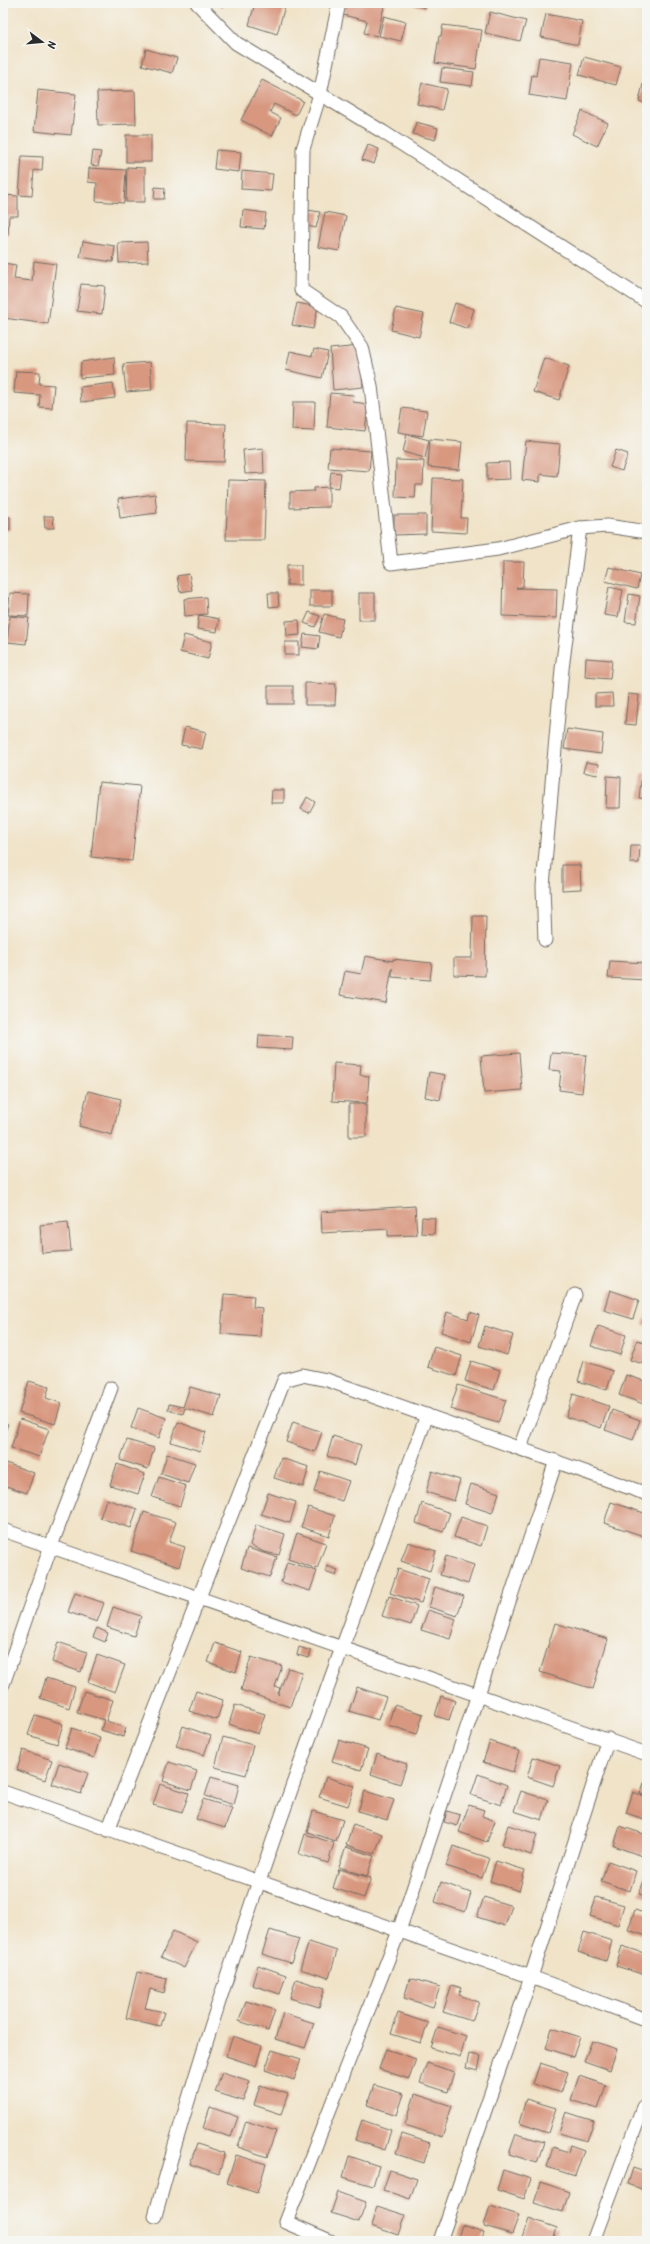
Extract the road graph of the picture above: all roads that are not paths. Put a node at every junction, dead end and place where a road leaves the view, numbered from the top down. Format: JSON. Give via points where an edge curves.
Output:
{"nodes":[{"id":1,"x":197,"y":3,"type":"edge"},
{"id":2,"x":339,"y":3,"type":"edge"},
{"id":3,"x":320,"y":94,"type":"junction"},
{"id":4,"x":647,"y":302,"type":"edge"},
{"id":5,"x":580,"y":528,"type":"junction"},
{"id":6,"x":647,"y":532,"type":"edge"},
{"id":7,"x":545,"y":940,"type":"dead end"},
{"id":8,"x":575,"y":1295,"type":"dead end"},
{"id":9,"x":111,"y":1388,"type":"dead end"},
{"id":10,"x":427,"y":1415,"type":"junction"},
{"id":11,"x":520,"y":1448,"type":"junction"},
{"id":12,"x":556,"y":1461,"type":"junction"},
{"id":13,"x":647,"y":1494,"type":"edge"},
{"id":14,"x":3,"y":1530,"type":"edge"},
{"id":15,"x":51,"y":1546,"type":"junction"},
{"id":16,"x":199,"y":1596,"type":"junction"},
{"id":17,"x":343,"y":1648,"type":"junction"},
{"id":18,"x":3,"y":1684,"type":"edge"},
{"id":19,"x":478,"y":1696,"type":"junction"},
{"id":20,"x":608,"y":1740,"type":"junction"},
{"id":21,"x":647,"y":1754,"type":"edge"},
{"id":22,"x":3,"y":1792,"type":"edge"},
{"id":23,"x":108,"y":1830,"type":"junction"},
{"id":24,"x":258,"y":1882,"type":"junction"},
{"id":25,"x":399,"y":1931,"type":"junction"},
{"id":26,"x":531,"y":1977,"type":"junction"},
{"id":27,"x":647,"y":2020,"type":"edge"},
{"id":28,"x":643,"y":2107,"type":"dead end"},
{"id":29,"x":154,"y":2216,"type":"dead end"},
{"id":30,"x":330,"y":2241,"type":"edge"},
{"id":31,"x":440,"y":2241,"type":"edge"},
{"id":32,"x":593,"y":2241,"type":"edge"}],
"edges":[{"from":1,"to":3,"type":"street","via":[[236,42]]},
{"from":2,"to":3,"type":"street"},
{"from":3,"to":4,"type":"street"},
{"from":3,"to":5,"type":"street","via":[[303,149],[301,290],[341,317],[362,348],[371,386],[391,563],[498,549]]},
{"from":5,"to":6,"type":"street","via":[[608,526]]},
{"from":5,"to":7,"type":"street","via":[[562,669],[544,886]]},
{"from":8,"to":11,"type":"street"},
{"from":9,"to":15,"type":"street"},
{"from":10,"to":11,"type":"street"},
{"from":10,"to":16,"type":"street","via":[[328,1380],[302,1375],[284,1380]]},
{"from":10,"to":17,"type":"street"},
{"from":11,"to":12,"type":"street"},
{"from":12,"to":13,"type":"street"},
{"from":12,"to":19,"type":"street"},
{"from":14,"to":15,"type":"street"},
{"from":15,"to":16,"type":"street"},
{"from":15,"to":18,"type":"street"},
{"from":16,"to":17,"type":"street"},
{"from":16,"to":23,"type":"street"},
{"from":17,"to":19,"type":"street"},
{"from":17,"to":24,"type":"street"},
{"from":19,"to":20,"type":"street"},
{"from":19,"to":25,"type":"street"},
{"from":20,"to":21,"type":"street"},
{"from":20,"to":26,"type":"street"},
{"from":22,"to":23,"type":"street"},
{"from":23,"to":24,"type":"street"},
{"from":24,"to":25,"type":"street"},
{"from":24,"to":29,"type":"street"},
{"from":25,"to":26,"type":"street"},
{"from":25,"to":30,"type":"street","via":[[286,2222]]},
{"from":26,"to":27,"type":"street"},
{"from":26,"to":31,"type":"street"},
{"from":28,"to":32,"type":"street"}]}
